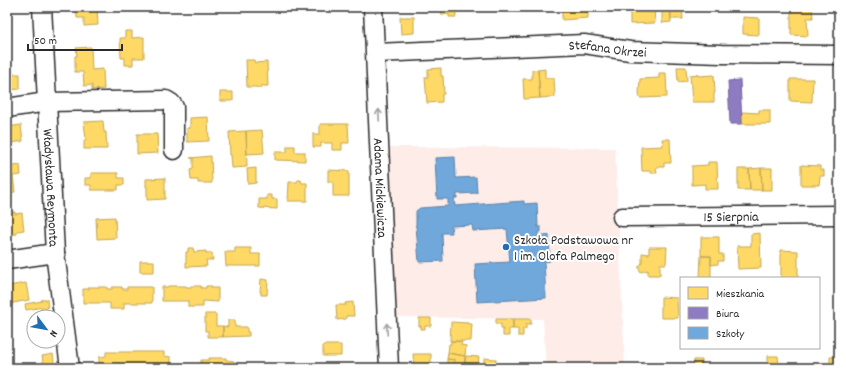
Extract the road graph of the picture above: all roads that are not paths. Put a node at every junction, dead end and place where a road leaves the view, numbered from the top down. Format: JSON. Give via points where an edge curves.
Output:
{"nodes":[{"id":1,"x":42,"y":7,"type":"edge"},
{"id":2,"x":373,"y":7,"type":"edge"},
{"id":3,"x":376,"y":53,"type":"junction"},
{"id":4,"x":839,"y":55,"type":"edge"},
{"id":5,"x":48,"y":102,"type":"junction"},
{"id":6,"x":7,"y":108,"type":"edge"},
{"id":7,"x":174,"y":150,"type":"dead end"},
{"id":8,"x":839,"y":215,"type":"edge"},
{"id":9,"x":622,"y":217,"type":"dead end"},
{"id":10,"x":55,"y":253,"type":"junction"},
{"id":11,"x":7,"y":260,"type":"edge"},
{"id":12,"x":70,"y":368,"type":"edge"},
{"id":13,"x":389,"y":368,"type":"edge"}],
"edges":[{"from":1,"to":5,"type":"street","name":"Władysława Reymonta"},
{"from":2,"to":3,"type":"street","name":"Adama Mickiewicza"},
{"from":3,"to":4,"type":"street","name":"Stefana Okrzei","via":[[584,44],[630,51]]},
{"from":13,"to":3,"type":"street","name":"Adama Mickiewicza","one_way":true},
{"from":5,"to":6,"type":"street"},
{"from":5,"to":7,"type":"street","via":[[166,100],[174,107]]},
{"from":5,"to":10,"type":"street","name":"Władysława Reymonta"},
{"from":8,"to":9,"type":"street","name":"15 Sierpnia"},
{"from":10,"to":11,"type":"street"},
{"from":10,"to":12,"type":"street","name":"Władysława Reymonta"}]}
